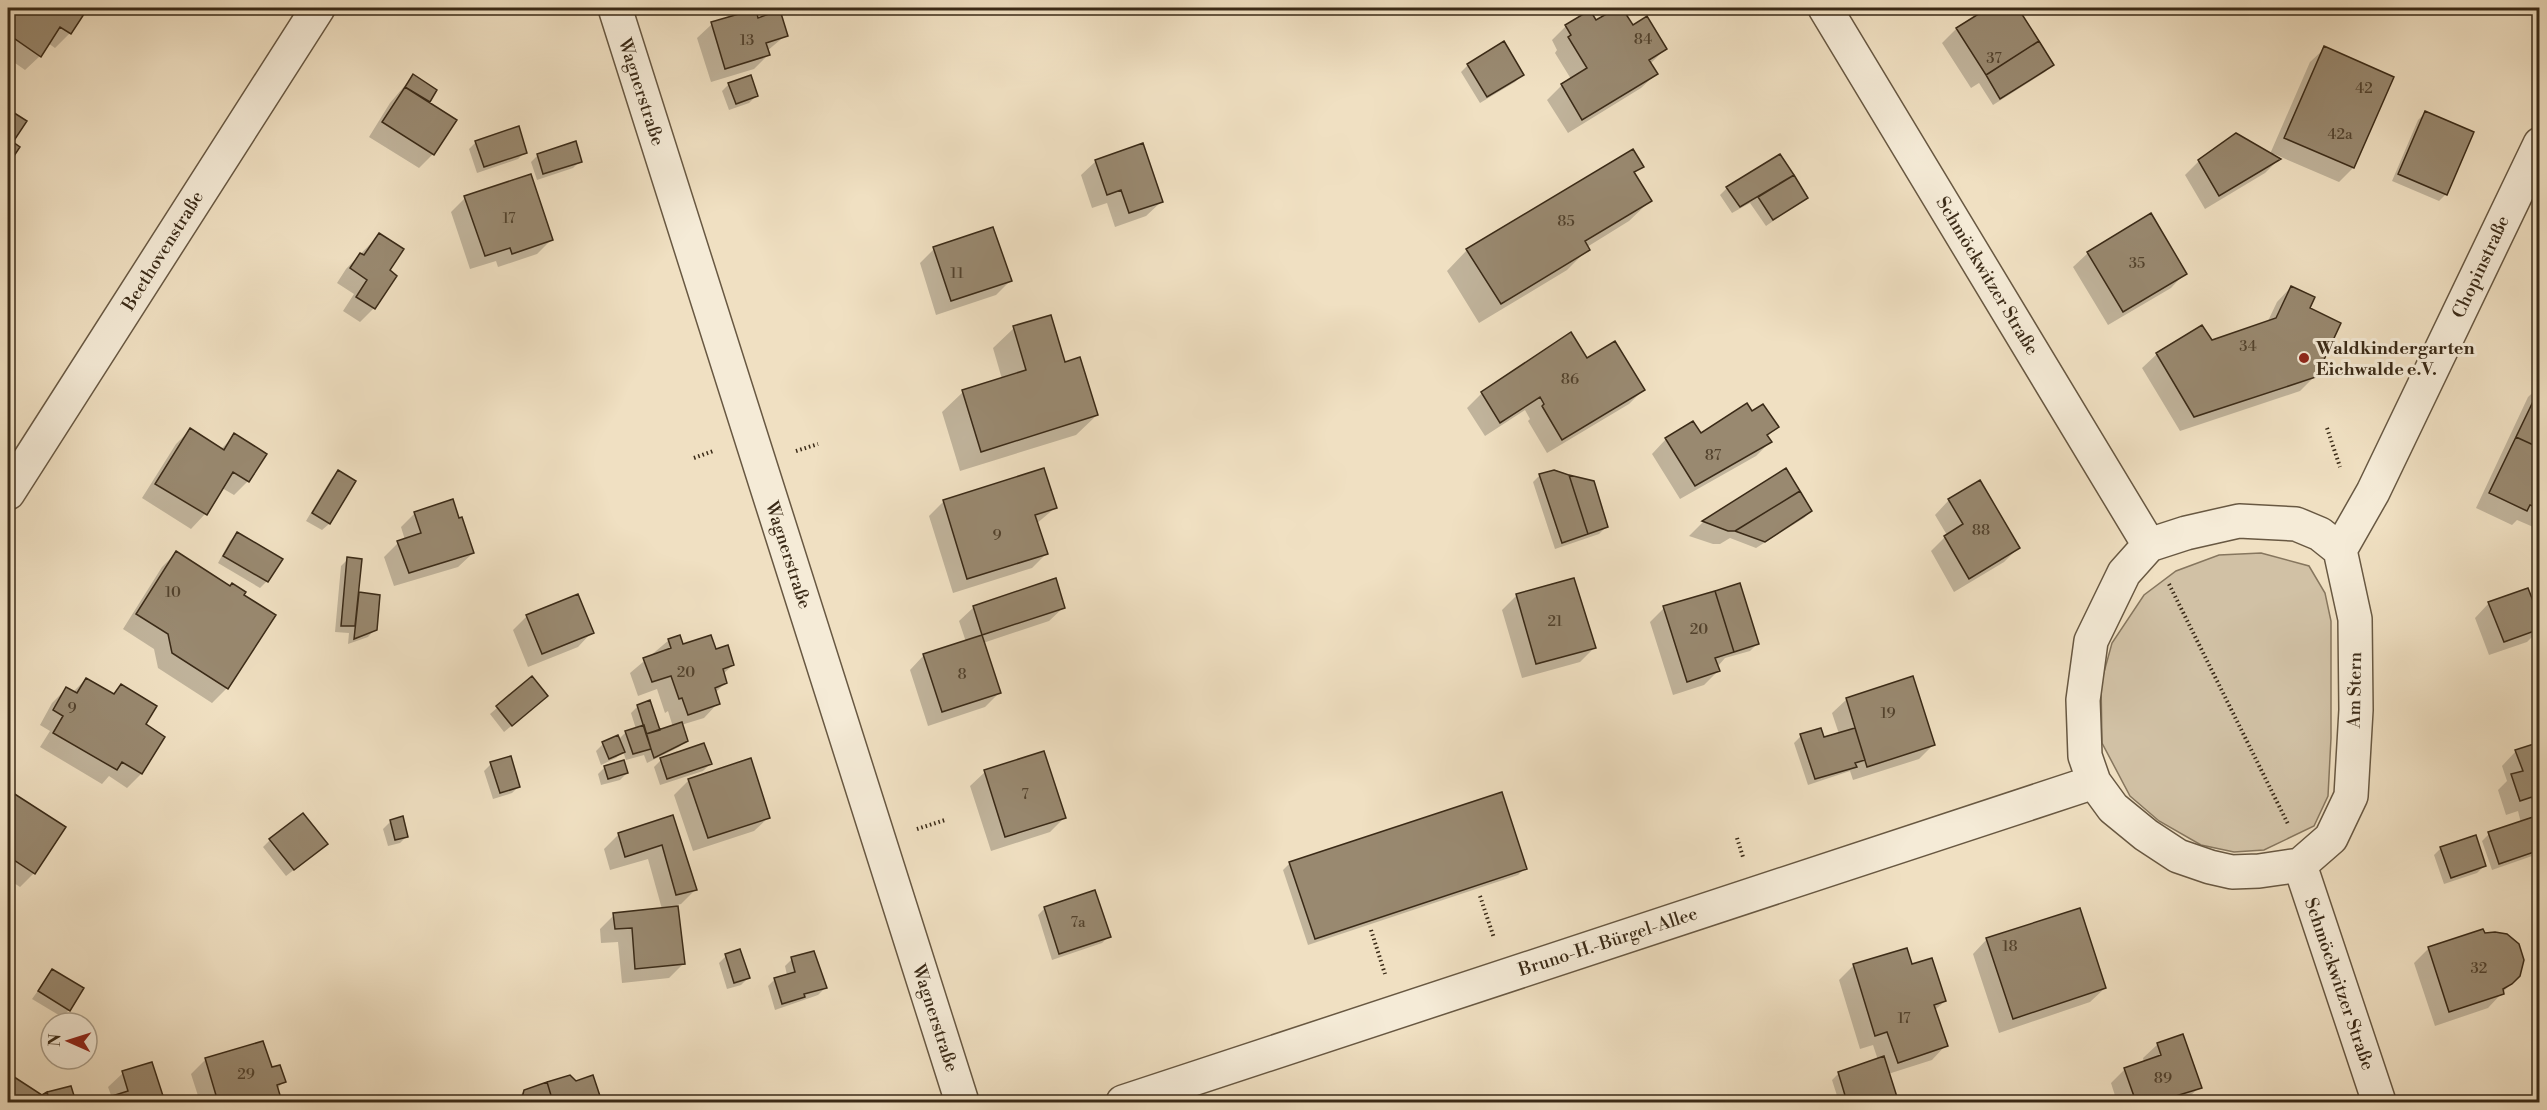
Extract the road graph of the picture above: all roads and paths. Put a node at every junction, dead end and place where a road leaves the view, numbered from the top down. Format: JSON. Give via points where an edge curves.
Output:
{"nodes":[{"id":1,"x":318,"y":8,"type":"edge"},
{"id":2,"x":615,"y":8,"type":"edge"},
{"id":3,"x":1825,"y":8,"type":"edge"},
{"id":4,"x":2540,"y":144,"type":"edge"},
{"id":5,"x":8,"y":493,"type":"edge"},
{"id":6,"x":2150,"y":545,"type":"junction"},
{"id":7,"x":2340,"y":550,"type":"junction"},
{"id":8,"x":2094,"y":782,"type":"junction"},
{"id":9,"x":2300,"y":865,"type":"junction"},
{"id":10,"x":962,"y":1102,"type":"edge"},
{"id":11,"x":1123,"y":1102,"type":"edge"},
{"id":12,"x":2379,"y":1102,"type":"edge"}],
"edges":[{"from":1,"to":5,"type":"street","name":"Beethovenstraße"},
{"from":2,"to":10,"type":"street","name":"Wagnerstraße"},
{"from":3,"to":6,"type":"street","name":"Schmöckwitzer Straße"},
{"from":4,"to":7,"type":"street","name":"Chopinstraße","via":[[2373,492]]},
{"from":6,"to":7,"type":"street","via":[[2239,521],[2296,524],[2320,534]]},
{"from":6,"to":8,"type":"street","via":[[2124,573],[2091,641],[2083,700],[2085,756]]},
{"from":6,"to":9,"type":"path","via":[[2292,832]]},
{"from":7,"to":9,"type":"street","name":"Am Stern","via":[[2355,619],[2356,710],[2351,796],[2331,838]]},
{"from":8,"to":9,"type":"street","via":[[2113,808],[2178,856],[2232,872]]},
{"from":8,"to":11,"type":"street","name":"Bruno-H.-Bürgel-Allee"},
{"from":9,"to":12,"type":"street","name":"Schmöckwitzer Straße"}]}
